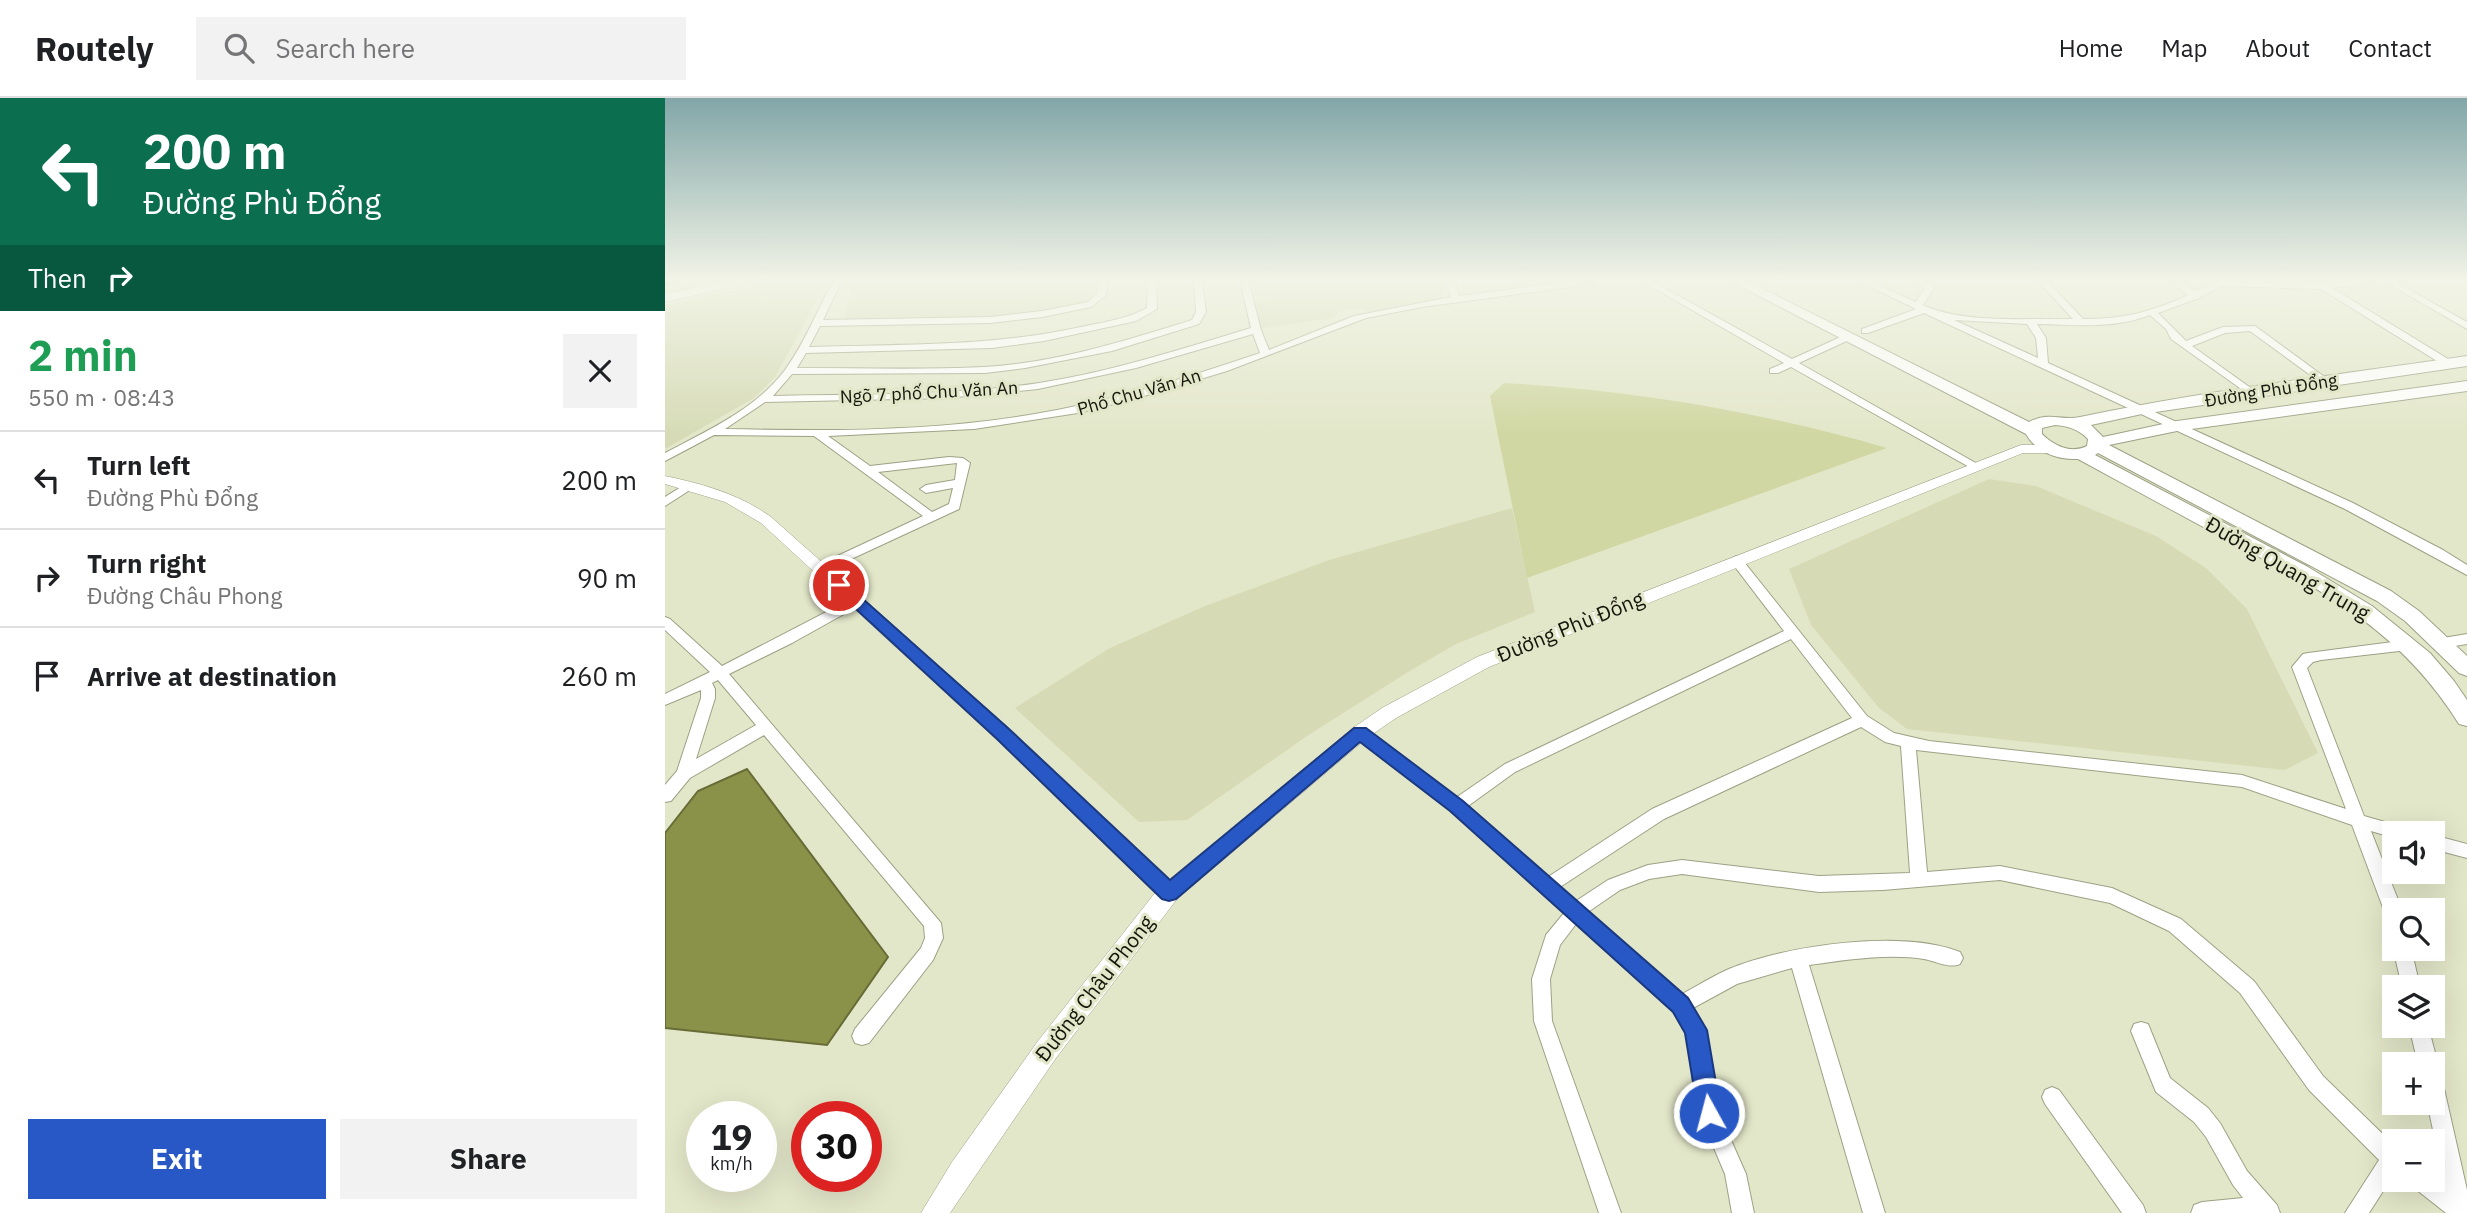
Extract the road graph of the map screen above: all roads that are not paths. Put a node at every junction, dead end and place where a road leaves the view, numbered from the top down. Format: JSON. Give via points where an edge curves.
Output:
{"nodes":[{"id":1,"x":811,"y":332,"type":"edge"},
{"id":2,"x":1071,"y":332,"type":"edge"},
{"id":3,"x":1164,"y":332,"type":"edge"},
{"id":4,"x":1248,"y":332,"type":"edge"},
{"id":5,"x":1257,"y":332,"type":"edge"},
{"id":6,"x":1326,"y":332,"type":"edge"},
{"id":7,"x":1737,"y":332,"type":"edge"},
{"id":8,"x":1838,"y":332,"type":"edge"},
{"id":9,"x":1867,"y":332,"type":"edge"},
{"id":10,"x":1972,"y":332,"type":"edge"},
{"id":11,"x":2037,"y":332,"type":"edge"},
{"id":12,"x":2172,"y":332,"type":"edge"},
{"id":13,"x":2218,"y":332,"type":"edge"},
{"id":14,"x":2258,"y":332,"type":"edge"},
{"id":15,"x":2397,"y":332,"type":"edge"},
{"id":16,"x":1848,"y":337,"type":"junction"},
{"id":17,"x":2185,"y":345,"type":"junction"},
{"id":18,"x":802,"y":350,"type":"junction"},
{"id":19,"x":1265,"y":353,"type":"junction"},
{"id":20,"x":2467,"y":361,"type":"edge"},
{"id":21,"x":1792,"y":363,"type":"junction"},
{"id":22,"x":2449,"y":364,"type":"junction"},
{"id":23,"x":2043,"y":365,"type":"junction"},
{"id":24,"x":790,"y":371,"type":"junction"},
{"id":25,"x":1774,"y":371,"type":"dead end"},
{"id":26,"x":2325,"y":381,"type":"junction"},
{"id":27,"x":2467,"y":386,"type":"edge"},
{"id":28,"x":2251,"y":393,"type":"junction"},
{"id":29,"x":762,"y":399,"type":"junction"},
{"id":30,"x":2142,"y":409,"type":"junction"},
{"id":31,"x":2076,"y":423,"type":"junction"},
{"id":32,"x":2177,"y":426,"type":"junction"},
{"id":33,"x":2037,"y":429,"type":"junction"},
{"id":34,"x":710,"y":432,"type":"junction"},
{"id":35,"x":816,"y":433,"type":"junction"},
{"id":36,"x":2092,"y":448,"type":"junction"},
{"id":37,"x":2021,"y":449,"type":"junction"},
{"id":38,"x":2051,"y":449,"type":"junction"},
{"id":39,"x":665,"y":458,"type":"edge"},
{"id":40,"x":1975,"y":466,"type":"junction"},
{"id":41,"x":868,"y":470,"type":"junction"},
{"id":42,"x":665,"y":480,"type":"edge"},
{"id":43,"x":960,"y":483,"type":"junction"},
{"id":44,"x":689,"y":485,"type":"junction"},
{"id":45,"x":926,"y":488,"type":"dead end"},
{"id":46,"x":665,"y":502,"type":"edge"},
{"id":47,"x":930,"y":516,"type":"junction"},
{"id":48,"x":1736,"y":560,"type":"junction"},
{"id":49,"x":821,"y":569,"type":"junction"},
{"id":50,"x":2467,"y":571,"type":"edge"},
{"id":51,"x":857,"y":601,"type":"junction"},
{"id":52,"x":665,"y":622,"type":"edge"},
{"id":53,"x":1793,"y":632,"type":"junction"},
{"id":54,"x":2467,"y":639,"type":"edge"},
{"id":55,"x":2443,"y":643,"type":"junction"},
{"id":56,"x":2408,"y":645,"type":"junction"},
{"id":57,"x":2467,"y":668,"type":"edge"},
{"id":58,"x":720,"y":673,"type":"junction"},
{"id":59,"x":702,"y":682,"type":"junction"},
{"id":60,"x":665,"y":700,"type":"edge"},
{"id":61,"x":2467,"y":718,"type":"edge"},
{"id":62,"x":1862,"y":720,"type":"junction"},
{"id":63,"x":765,"y":727,"type":"junction"},
{"id":64,"x":1360,"y":733,"type":"junction"},
{"id":65,"x":1908,"y":743,"type":"junction"},
{"id":66,"x":684,"y":774,"type":"junction"},
{"id":67,"x":665,"y":796,"type":"edge"},
{"id":68,"x":1457,"y":806,"type":"junction"},
{"id":69,"x":2360,"y":822,"type":"junction"},
{"id":70,"x":2382,"y":828,"type":"edge"},
{"id":71,"x":2445,"y":845,"type":"edge"},
{"id":72,"x":2467,"y":851,"type":"edge"},
{"id":73,"x":1919,"y":878,"type":"junction"},
{"id":74,"x":1548,"y":886,"type":"junction"},
{"id":75,"x":1169,"y":892,"type":"junction"},
{"id":76,"x":2388,"y":898,"type":"edge"},
{"id":77,"x":1576,"y":911,"type":"junction"},
{"id":78,"x":1954,"y":957,"type":"dead end"},
{"id":79,"x":1798,"y":958,"type":"junction"},
{"id":80,"x":1680,"y":1005,"type":"junction"},
{"id":81,"x":2141,"y":1031,"type":"dead end"},
{"id":82,"x":862,"y":1036,"type":"dead end"},
{"id":83,"x":2052,"y":1097,"type":"dead end"},
{"id":84,"x":2441,"y":1115,"type":"edge"},
{"id":85,"x":2382,"y":1148,"type":"edge"},
{"id":86,"x":2382,"y":1175,"type":"edge"},
{"id":87,"x":2436,"y":1192,"type":"edge"},
{"id":88,"x":2266,"y":1210,"type":"edge"},
{"id":89,"x":2464,"y":1212,"type":"edge"},
{"id":90,"x":934,"y":1213,"type":"edge"},
{"id":91,"x":1610,"y":1213,"type":"edge"},
{"id":92,"x":1744,"y":1213,"type":"edge"},
{"id":93,"x":1874,"y":1213,"type":"edge"},
{"id":94,"x":2135,"y":1213,"type":"edge"},
{"id":95,"x":2202,"y":1213,"type":"edge"},
{"id":96,"x":2209,"y":1213,"type":"edge"},
{"id":97,"x":2356,"y":1213,"type":"edge"}],
"edges":[{"from":1,"to":18,"type":"street"},
{"from":2,"to":18,"type":"street","via":[[992,345]]},
{"from":3,"to":24,"type":"street","via":[[1112,348],[985,370]]},
{"from":4,"to":29,"type":"street","name":"Ngõ 7 phố Chu Văn An","via":[[1095,373],[1010,390]]},
{"from":5,"to":19,"type":"street"},
{"from":6,"to":19,"type":"street","name":"Phố Chu Văn An"},
{"from":7,"to":21,"type":"street"},
{"from":8,"to":16,"type":"main road"},
{"from":9,"to":33,"type":"main road"},
{"from":10,"to":23,"type":"street"},
{"from":11,"to":23,"type":"street"},
{"from":12,"to":17,"type":"street"},
{"from":13,"to":17,"type":"street"},
{"from":14,"to":26,"type":"street"},
{"from":15,"to":22,"type":"street"},
{"from":16,"to":21,"type":"street"},
{"from":16,"to":33,"type":"main road"},
{"from":17,"to":28,"type":"street"},
{"from":18,"to":24,"type":"street"},
{"from":19,"to":35,"type":"street","name":"Phố Chu Văn An","via":[[1132,397],[1053,416],[961,429]]},
{"from":20,"to":22,"type":"main road","name":"Đường Phù Đổng"},
{"from":21,"to":25,"type":"street"},
{"from":21,"to":40,"type":"street"},
{"from":22,"to":26,"type":"main road","name":"Đường Phù Đổng"},
{"from":23,"to":30,"type":"street"},
{"from":24,"to":29,"type":"street"},
{"from":26,"to":28,"type":"main road","name":"Đường Phù Đổng"},
{"from":27,"to":32,"type":"main road","name":"Đường Phù Đổng"},
{"from":28,"to":30,"type":"main road","name":"Đường Phù Đổng"},
{"from":29,"to":34,"type":"street"},
{"from":30,"to":31,"type":"main road","name":"Đường Phù Đổng"},
{"from":30,"to":32,"type":"street"},
{"from":31,"to":33,"type":"main road","name":"Đường Phù Đổng","via":[[2060,420]]},
{"from":31,"to":36,"type":"main road","via":[[2092,432]]},
{"from":32,"to":36,"type":"main road","name":"Đường Phù Đổng"},
{"from":32,"to":50,"type":"street","via":[[2360,511]]},
{"from":33,"to":37,"type":"street","name":"Đường Phù Đổng"},
{"from":33,"to":38,"type":"main road"},
{"from":34,"to":35,"type":"street","name":"Phố Chu Văn An"},
{"from":34,"to":39,"type":"street"},
{"from":35,"to":41,"type":"street"},
{"from":36,"to":38,"type":"main road"},
{"from":36,"to":55,"type":"main road","name":"Đường Quang Trung","via":[[2352,577],[2412,616]]},
{"from":36,"to":56,"type":"main road","name":"Đường Quang Trung","via":[[2333,589]]},
{"from":37,"to":38,"type":"street","name":"Đường Phù Đổng"},
{"from":37,"to":40,"type":"street","name":"Đường Phù Đổng"},
{"from":40,"to":48,"type":"street","name":"Đường Phù Đổng"},
{"from":41,"to":43,"type":"street","via":[[959,460],[964,463]]},
{"from":41,"to":47,"type":"street"},
{"from":42,"to":44,"type":"street"},
{"from":43,"to":45,"type":"street"},
{"from":43,"to":47,"type":"street","via":[[955,506]]},
{"from":44,"to":46,"type":"street"},
{"from":44,"to":49,"type":"street","via":[[750,507]]},
{"from":47,"to":49,"type":"street"},
{"from":48,"to":53,"type":"street"},
{"from":48,"to":64,"type":"street","name":"Đường Phù Đổng","via":[[1483,662]]},
{"from":49,"to":51,"type":"street"},
{"from":51,"to":58,"type":"street"},
{"from":51,"to":75,"type":"street"},
{"from":52,"to":58,"type":"street"},
{"from":53,"to":62,"type":"street"},
{"from":53,"to":68,"type":"street","via":[[1510,768]]},
{"from":54,"to":55,"type":"street"},
{"from":55,"to":57,"type":"main road","name":"Đường Quang Trung"},
{"from":56,"to":61,"type":"main road","name":"Đường Quang Trung","via":[[2440,678]]},
{"from":56,"to":69,"type":"street","via":[[2321,654],[2299,667]]},
{"from":58,"to":59,"type":"street"},
{"from":58,"to":63,"type":"street"},
{"from":59,"to":60,"type":"street"},
{"from":59,"to":66,"type":"street","via":[[708,698]]},
{"from":62,"to":65,"type":"street","via":[[1890,738]]},
{"from":62,"to":74,"type":"street","via":[[1658,814]]},
{"from":63,"to":66,"type":"street"},
{"from":63,"to":82,"type":"street","via":[[932,923],[934,938],[927,954]]},
{"from":64,"to":68,"type":"street"},
{"from":64,"to":75,"type":"street","name":"Đường Phù Đổng"},
{"from":65,"to":69,"type":"street","via":[[2242,781]]},
{"from":65,"to":73,"type":"street"},
{"from":66,"to":67,"type":"street"},
{"from":68,"to":74,"type":"street"},
{"from":69,"to":70,"type":"street"},
{"from":69,"to":76,"type":"street"},
{"from":71,"to":72,"type":"street"},
{"from":73,"to":77,"type":"street","via":[[1819,884],[1682,867],[1648,872],[1614,885]]},
{"from":73,"to":85,"type":"street","via":[[2000,873],[2112,896],[2175,925],[2247,987],[2316,1083]]},
{"from":74,"to":77,"type":"street"},
{"from":75,"to":90,"type":"street","name":"Đường Châu Phong","via":[[1046,1047]]},
{"from":77,"to":80,"type":"street"},
{"from":77,"to":91,"type":"street","via":[[1552,941],[1541,979],[1543,1021]]},
{"from":78,"to":79,"type":"street","via":[[1922,950],[1857,950]]},
{"from":79,"to":80,"type":"street","via":[[1733,976]]},
{"from":79,"to":93,"type":"street"},
{"from":80,"to":92,"type":"street","via":[[1696,1030],[1709,1113],[1735,1174]]},
{"from":81,"to":88,"type":"street","via":[[2164,1085],[2201,1115]]},
{"from":83,"to":94,"type":"street"},
{"from":84,"to":89,"type":"street"},
{"from":86,"to":97,"type":"street"},
{"from":87,"to":89,"type":"street"},
{"from":88,"to":96,"type":"street"},
{"from":95,"to":96,"type":"street"}]}
